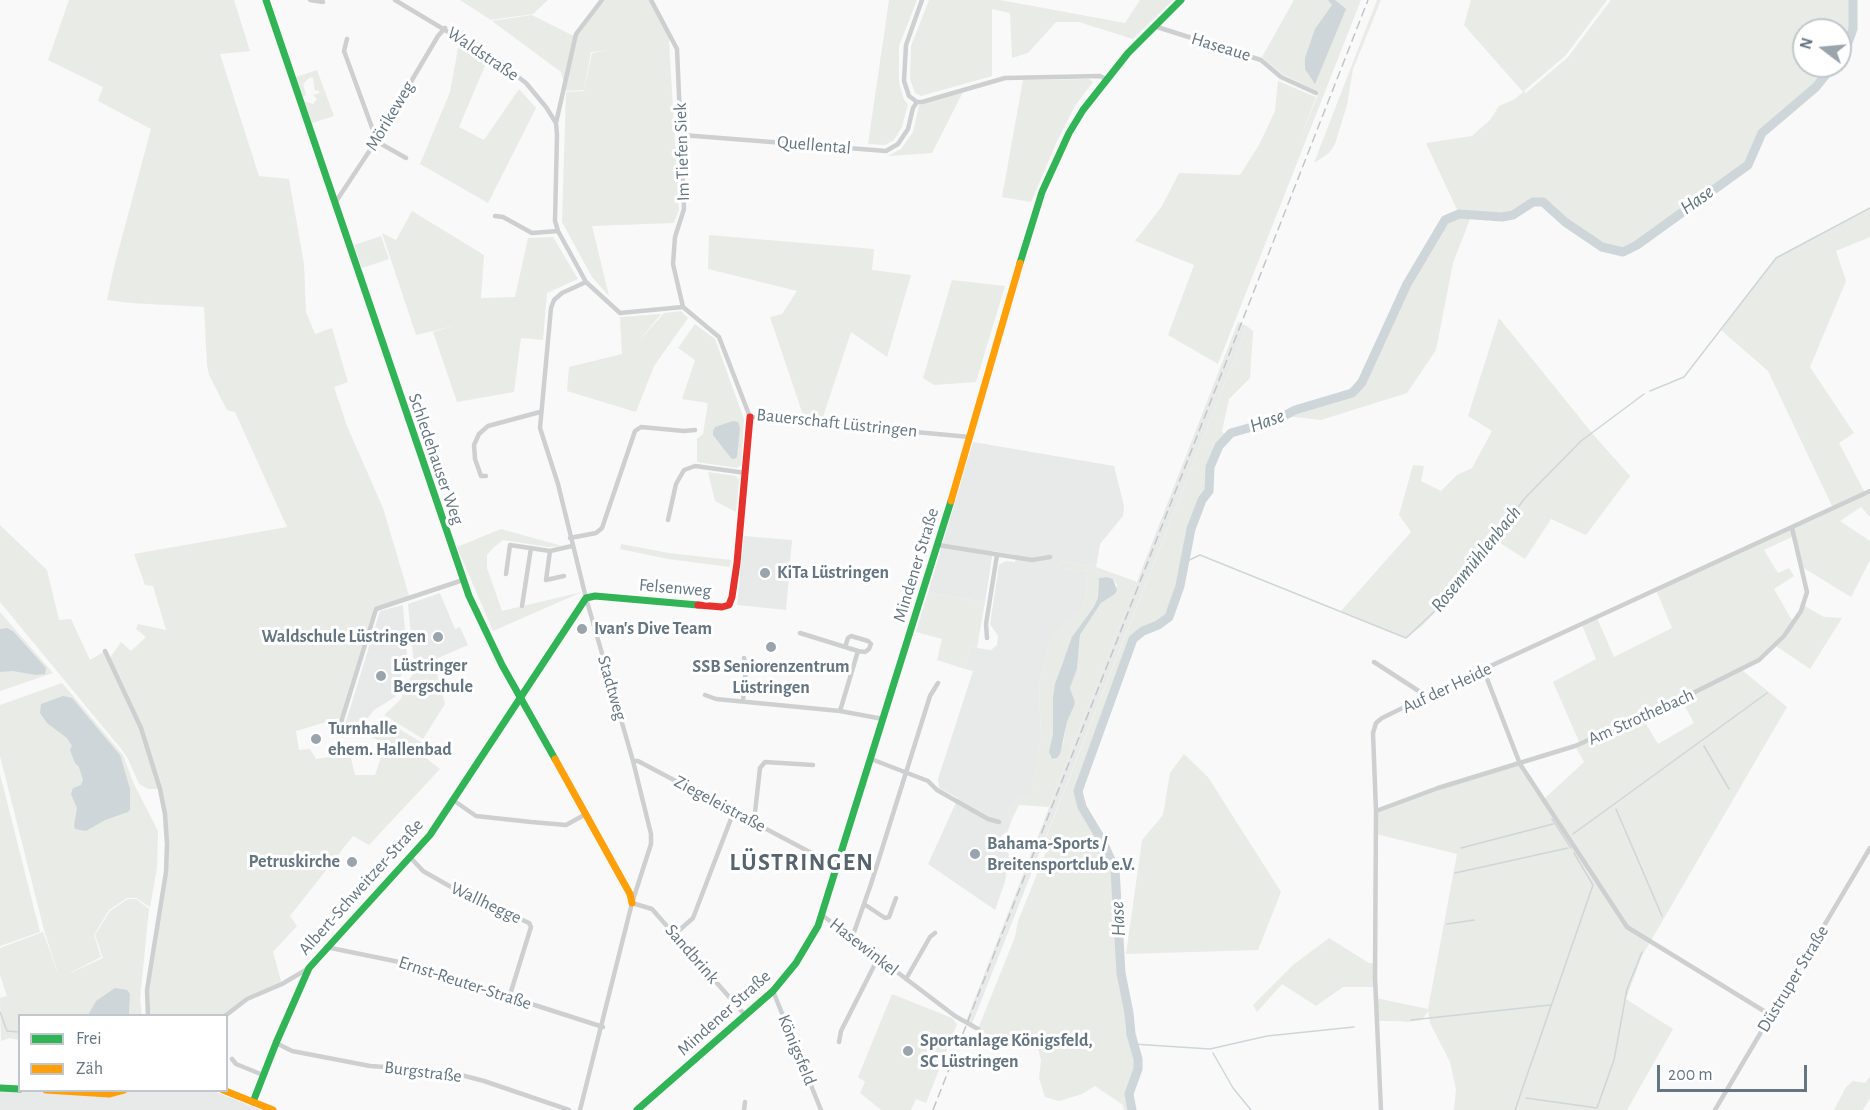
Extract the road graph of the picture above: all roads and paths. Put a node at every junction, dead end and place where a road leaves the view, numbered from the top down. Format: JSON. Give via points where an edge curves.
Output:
{"nodes":[{"id":1,"x":266,"y":0,"type":"edge"},
{"id":2,"x":310,"y":0,"type":"edge"},
{"id":3,"x":395,"y":0,"type":"edge"},
{"id":4,"x":602,"y":0,"type":"edge"},
{"id":5,"x":651,"y":0,"type":"edge"},
{"id":6,"x":922,"y":0,"type":"edge"},
{"id":7,"x":1181,"y":0,"type":"edge"},
{"id":8,"x":323,"y":3,"type":"dead end"},
{"id":9,"x":1154,"y":26,"type":"junction"},
{"id":10,"x":445,"y":28,"type":"junction"},
{"id":11,"x":346,"y":39,"type":"dead end"},
{"id":12,"x":1106,"y":79,"type":"junction"},
{"id":13,"x":1316,"y":93,"type":"dead end"},
{"id":14,"x":917,"y":102,"type":"junction"},
{"id":15,"x":556,"y":123,"type":"junction"},
{"id":16,"x":682,"y":135,"type":"junction"},
{"id":17,"x":377,"y":139,"type":"junction"},
{"id":18,"x":406,"y":158,"type":"dead end"},
{"id":19,"x":335,"y":203,"type":"junction"},
{"id":20,"x":495,"y":216,"type":"dead end"},
{"id":21,"x":558,"y":231,"type":"junction"},
{"id":22,"x":586,"y":282,"type":"junction"},
{"id":23,"x":683,"y":307,"type":"junction"},
{"id":24,"x":540,"y":412,"type":"junction"},
{"id":25,"x":750,"y":417,"type":"junction"},
{"id":26,"x":695,"y":430,"type":"dead end"},
{"id":27,"x":970,"y":437,"type":"junction"},
{"id":28,"x":746,"y":473,"type":"junction"},
{"id":29,"x":486,"y":476,"type":"dead end"},
{"id":30,"x":1870,"y":491,"type":"edge"},
{"id":31,"x":668,"y":520,"type":"dead end"},
{"id":32,"x":1792,"y":528,"type":"junction"},
{"id":33,"x":570,"y":538,"type":"junction"},
{"id":34,"x":572,"y":546,"type":"junction"},
{"id":35,"x":938,"y":546,"type":"junction"},
{"id":36,"x":531,"y":548,"type":"junction"},
{"id":37,"x":550,"y":551,"type":"junction"},
{"id":38,"x":997,"y":555,"type":"junction"},
{"id":39,"x":1050,"y":557,"type":"dead end"},
{"id":40,"x":506,"y":574,"type":"dead end"},
{"id":41,"x":564,"y":576,"type":"dead end"},
{"id":42,"x":463,"y":580,"type":"junction"},
{"id":43,"x":586,"y":598,"type":"junction"},
{"id":44,"x":522,"y":606,"type":"dead end"},
{"id":45,"x":800,"y":633,"type":"dead end"},
{"id":46,"x":987,"y":638,"type":"dead end"},
{"id":47,"x":845,"y":647,"type":"junction"},
{"id":48,"x":105,"y":651,"type":"dead end"},
{"id":49,"x":858,"y":651,"type":"junction"},
{"id":50,"x":744,"y":658,"type":"dead end"},
{"id":51,"x":1374,"y":662,"type":"dead end"},
{"id":52,"x":1484,"y":671,"type":"junction"},
{"id":53,"x":939,"y":683,"type":"dead end"},
{"id":54,"x":705,"y":695,"type":"dead end"},
{"id":55,"x":1428,"y":697,"type":"junction"},
{"id":56,"x":520,"y":699,"type":"junction"},
{"id":57,"x":743,"y":702,"type":"junction"},
{"id":58,"x":840,"y":711,"type":"junction"},
{"id":59,"x":884,"y":719,"type":"junction"},
{"id":60,"x":359,"y":734,"type":"dead end"},
{"id":61,"x":872,"y":759,"type":"junction"},
{"id":62,"x":633,"y":761,"type":"junction"},
{"id":63,"x":1520,"y":764,"type":"junction"},
{"id":64,"x":813,"y":765,"type":"dead end"},
{"id":65,"x":906,"y":772,"type":"junction"},
{"id":66,"x":453,"y":800,"type":"junction"},
{"id":67,"x":734,"y":811,"type":"junction"},
{"id":68,"x":1376,"y":811,"type":"junction"},
{"id":69,"x":586,"y":814,"type":"junction"},
{"id":70,"x":754,"y":821,"type":"junction"},
{"id":71,"x":999,"y":822,"type":"dead end"},
{"id":72,"x":1870,"y":849,"type":"edge"},
{"id":73,"x":410,"y":857,"type":"junction"},
{"id":74,"x":838,"y":867,"type":"junction"},
{"id":75,"x":896,"y":898,"type":"dead end"},
{"id":76,"x":633,"y":903,"type":"junction"},
{"id":77,"x":864,"y":904,"type":"junction"},
{"id":78,"x":822,"y":915,"type":"junction"},
{"id":79,"x":935,"y":933,"type":"dead end"},
{"id":80,"x":675,"y":934,"type":"junction"},
{"id":81,"x":852,"y":938,"type":"junction"},
{"id":82,"x":326,"y":947,"type":"junction"},
{"id":83,"x":878,"y":958,"type":"junction"},
{"id":84,"x":309,"y":968,"type":"junction"},
{"id":85,"x":906,"y":979,"type":"junction"},
{"id":86,"x":773,"y":991,"type":"junction"},
{"id":87,"x":509,"y":998,"type":"junction"},
{"id":88,"x":148,"y":1014,"type":"edge"},
{"id":89,"x":228,"y":1014,"type":"edge"},
{"id":90,"x":745,"y":1015,"type":"junction"},
{"id":91,"x":1772,"y":1016,"type":"junction"},
{"id":92,"x":603,"y":1027,"type":"junction"},
{"id":93,"x":978,"y":1029,"type":"dead end"},
{"id":94,"x":839,"y":1042,"type":"dead end"},
{"id":95,"x":276,"y":1043,"type":"junction"},
{"id":96,"x":232,"y":1059,"type":"dead end"},
{"id":97,"x":263,"y":1075,"type":"junction"},
{"id":98,"x":0,"y":1088,"type":"edge"},
{"id":99,"x":18,"y":1089,"type":"edge"},
{"id":100,"x":78,"y":1092,"type":"edge"},
{"id":101,"x":116,"y":1092,"type":"edge"},
{"id":102,"x":228,"y":1092,"type":"edge"},
{"id":103,"x":253,"y":1102,"type":"junction"},
{"id":104,"x":745,"y":1102,"type":"dead end"},
{"id":105,"x":273,"y":1110,"type":"edge"},
{"id":106,"x":569,"y":1110,"type":"edge"},
{"id":107,"x":580,"y":1110,"type":"edge"},
{"id":108,"x":637,"y":1110,"type":"edge"},
{"id":109,"x":744,"y":1110,"type":"edge"},
{"id":110,"x":821,"y":1110,"type":"edge"},
{"id":111,"x":1382,"y":1110,"type":"edge"},
{"id":112,"x":1715,"y":1110,"type":"edge"}],
"edges":[{"from":1,"to":19,"type":"street","name":"Schledehauser Weg"},
{"from":2,"to":8,"type":"street"},
{"from":3,"to":10,"type":"street","name":"Waldstraße"},
{"from":4,"to":15,"type":"street","via":[[576,34]]},
{"from":5,"to":16,"type":"street","name":"Im Tiefen Siek","via":[[677,49]]},
{"from":6,"to":14,"type":"street","via":[[906,45],[904,81],[909,96]]},
{"from":7,"to":9,"type":"street","name":"Mindener Straße"},
{"from":9,"to":12,"type":"street","name":"Mindener Straße"},
{"from":9,"to":13,"type":"street","name":"Haseaue","via":[[1262,60],[1281,76]]},
{"from":10,"to":15,"type":"street","name":"Waldstraße","via":[[526,83]]},
{"from":10,"to":17,"type":"street","name":"Mörikeweg"},
{"from":11,"to":17,"type":"street","via":[[344,51]]},
{"from":12,"to":14,"type":"street","via":[[1005,78]]},
{"from":12,"to":27,"type":"street","name":"Mindener Straße","via":[[1069,133],[1042,192]]},
{"from":14,"to":16,"type":"street","name":"Quellental","via":[[908,129],[898,144],[886,151]]},
{"from":15,"to":21,"type":"street"},
{"from":16,"to":23,"type":"street","name":"Im Tiefen Siek","via":[[684,209],[675,237],[673,264]]},
{"from":17,"to":18,"type":"street"},
{"from":17,"to":19,"type":"street","name":"Mörikeweg"},
{"from":19,"to":42,"type":"street","name":"Schledehauser Weg"},
{"from":20,"to":21,"type":"street","via":[[532,234]]},
{"from":21,"to":22,"type":"street"},
{"from":22,"to":23,"type":"street","via":[[620,313]]},
{"from":22,"to":24,"type":"street","name":"Stadtweg","via":[[562,293],[551,308]]},
{"from":23,"to":25,"type":"street","name":"Bauerschaft Lüstringen","via":[[719,337]]},
{"from":24,"to":29,"type":"street","via":[[488,426],[478,434],[475,459],[481,476]]},
{"from":24,"to":33,"type":"street","name":"Stadtweg","via":[[540,428]]},
{"from":25,"to":27,"type":"street","name":"Bauerschaft Lüstringen"},
{"from":25,"to":28,"type":"street","name":"Felsenweg"},
{"from":26,"to":33,"type":"street","via":[[641,427],[635,431],[602,528]]},
{"from":27,"to":35,"type":"street","name":"Mindener Straße"},
{"from":28,"to":31,"type":"street","via":[[695,466],[684,470],[676,484]]},
{"from":28,"to":43,"type":"street","name":"Felsenweg","via":[[729,605]]},
{"from":30,"to":32,"type":"street","name":"Auf der Heide"},
{"from":32,"to":52,"type":"street","name":"Auf der Heide"},
{"from":32,"to":63,"type":"street","name":"Am Strothebach","via":[[1807,591],[1801,611],[1776,646],[1750,665],[1671,704],[1575,746]]},
{"from":33,"to":34,"type":"street","name":"Stadtweg"},
{"from":34,"to":37,"type":"street"},
{"from":34,"to":43,"type":"street","name":"Stadtweg"},
{"from":35,"to":38,"type":"street"},
{"from":35,"to":59,"type":"street","name":"Mindener Straße"},
{"from":36,"to":37,"type":"street"},
{"from":36,"to":40,"type":"street","via":[[510,545]]},
{"from":36,"to":44,"type":"street"},
{"from":37,"to":41,"type":"street","via":[[546,580]]},
{"from":38,"to":39,"type":"street","via":[[1032,560]]},
{"from":38,"to":46,"type":"street"},
{"from":42,"to":56,"type":"street","name":"Schledehauser Weg"},
{"from":42,"to":60,"type":"street","via":[[376,609],[338,732]]},
{"from":43,"to":56,"type":"street"},
{"from":43,"to":62,"type":"street","name":"Stadtweg"},
{"from":45,"to":47,"type":"street"},
{"from":47,"to":49,"type":"street"},
{"from":47,"to":49,"type":"street","via":[[852,636],[871,644],[869,650]]},
{"from":48,"to":88,"type":"street","via":[[141,728],[165,814],[166,872],[147,990]]},
{"from":49,"to":58,"type":"street"},
{"from":50,"to":57,"type":"street"},
{"from":51,"to":55,"type":"street"},
{"from":52,"to":55,"type":"street","name":"Auf der Heide"},
{"from":52,"to":63,"type":"street"},
{"from":53,"to":65,"type":"street","via":[[930,696]]},
{"from":54,"to":57,"type":"street"},
{"from":55,"to":68,"type":"street","name":"Auf der Heide","via":[[1376,723]]},
{"from":56,"to":66,"type":"street","name":"Albert-Schweitzer-Straße"},
{"from":56,"to":69,"type":"street","name":"Schledehauser Weg"},
{"from":57,"to":58,"type":"street"},
{"from":58,"to":59,"type":"street"},
{"from":59,"to":61,"type":"street","name":"Mindener Straße"},
{"from":61,"to":65,"type":"street"},
{"from":61,"to":74,"type":"street","name":"Mindener Straße"},
{"from":62,"to":67,"type":"street","name":"Ziegeleistraße"},
{"from":62,"to":76,"type":"street","name":"Stadtweg","via":[[651,844]]},
{"from":63,"to":68,"type":"street","name":"Am Strothebach"},
{"from":63,"to":91,"type":"street","via":[[1627,927]]},
{"from":64,"to":70,"type":"street","via":[[765,762],[760,768]]},
{"from":65,"to":71,"type":"street"},
{"from":65,"to":77,"type":"street"},
{"from":66,"to":69,"type":"street","via":[[476,816],[531,822],[566,825]]},
{"from":66,"to":73,"type":"street","name":"Albert-Schweitzer-Straße"},
{"from":67,"to":70,"type":"street","name":"Ziegeleistraße"},
{"from":67,"to":80,"type":"street","via":[[693,918]]},
{"from":68,"to":111,"type":"street","name":"Auf der Heide","via":[[1375,978]]},
{"from":69,"to":76,"type":"street","name":"Schledehauser Weg"},
{"from":70,"to":74,"type":"street","name":"Ziegeleistraße"},
{"from":72,"to":91,"type":"street","name":"Düstruper Straße"},
{"from":73,"to":82,"type":"street","name":"Albert-Schweitzer-Straße"},
{"from":73,"to":87,"type":"street","name":"Wallhegge","via":[[423,871],[451,887],[529,923]]},
{"from":74,"to":78,"type":"street","name":"Mindener Straße"},
{"from":75,"to":77,"type":"street","via":[[889,917],[885,918]]},
{"from":76,"to":80,"type":"street","name":"Sandbrink","via":[[652,909]]},
{"from":76,"to":92,"type":"street","name":"Stadtweg"},
{"from":77,"to":81,"type":"street"},
{"from":78,"to":81,"type":"street","name":"Hasewinkel"},
{"from":78,"to":86,"type":"street","name":"Mindener Straße","via":[[808,945]]},
{"from":79,"to":85,"type":"street","name":"Hasewinkel"},
{"from":80,"to":90,"type":"street","name":"Sandbrink"},
{"from":81,"to":83,"type":"street","name":"Hasewinkel"},
{"from":82,"to":84,"type":"street","name":"Albert-Schweitzer-Straße"},
{"from":82,"to":87,"type":"street","name":"Ernst-Reuter-Straße","via":[[404,963]]},
{"from":83,"to":85,"type":"street","name":"Hasewinkel"},
{"from":83,"to":94,"type":"street"},
{"from":84,"to":89,"type":"street","via":[[247,999]]},
{"from":84,"to":95,"type":"street","name":"Albert-Schweitzer-Straße"},
{"from":85,"to":93,"type":"street","name":"Hasewinkel","via":[[955,1017]]},
{"from":86,"to":90,"type":"street","name":"Mindener Straße"},
{"from":86,"to":110,"type":"street","name":"Königsfeld"},
{"from":87,"to":92,"type":"street","name":"Ernst-Reuter-Straße"},
{"from":90,"to":108,"type":"street","name":"Mindener Straße"},
{"from":91,"to":112,"type":"street","name":"Düstruper Straße"},
{"from":92,"to":107,"type":"street","name":"Stadtweg"},
{"from":95,"to":97,"type":"street","name":"Albert-Schweitzer-Straße"},
{"from":95,"to":106,"type":"street","name":"Burgstraße","via":[[292,1051],[370,1066],[446,1071]]},
{"from":96,"to":97,"type":"street"},
{"from":97,"to":103,"type":"street","name":"Albert-Schweitzer-Straße"},
{"from":98,"to":99,"type":"street"},
{"from":100,"to":101,"type":"street"},
{"from":102,"to":103,"type":"street"},
{"from":103,"to":105,"type":"street"},
{"from":104,"to":109,"type":"street"}]}
